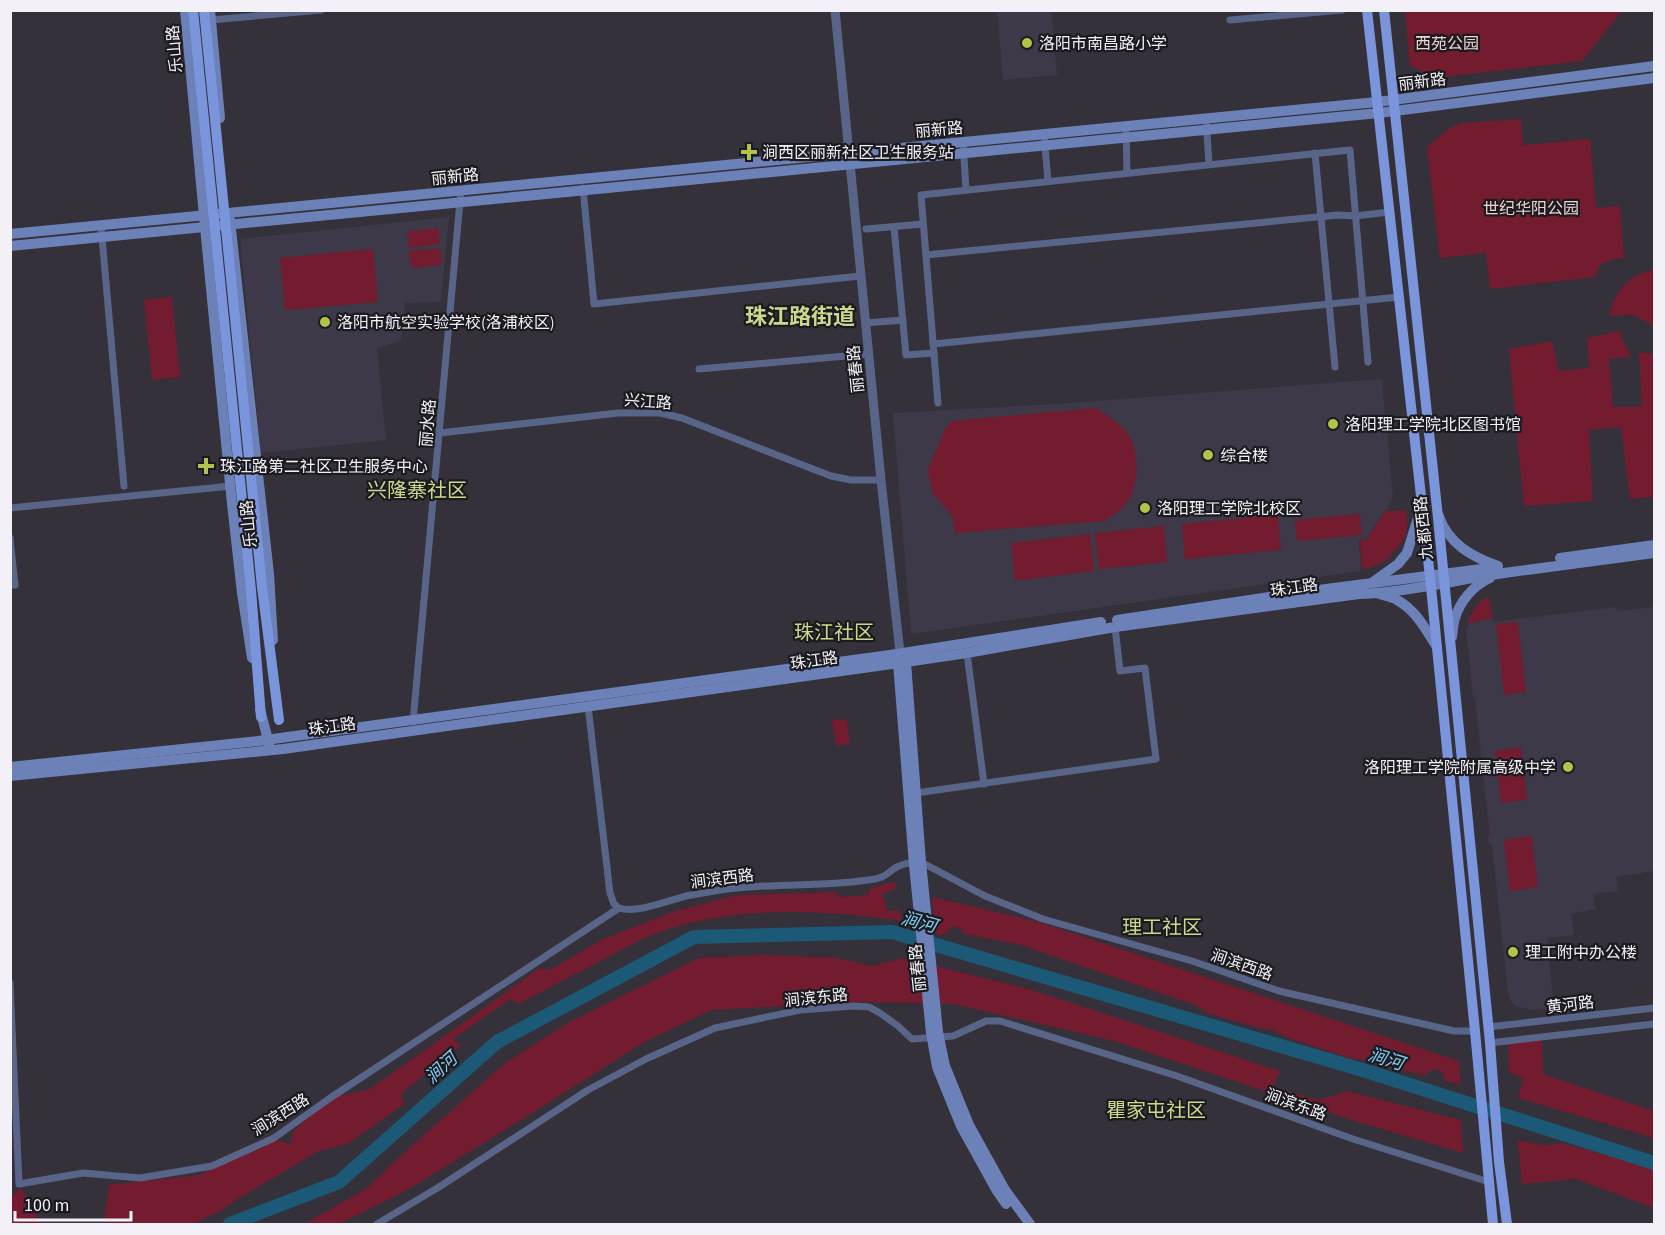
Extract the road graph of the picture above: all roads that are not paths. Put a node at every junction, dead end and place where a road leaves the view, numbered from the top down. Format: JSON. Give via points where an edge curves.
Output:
{"nodes":[{"id":1,"x":185,"y":10,"type":"edge"},
{"id":2,"x":194,"y":10,"type":"edge"},
{"id":3,"x":202,"y":10,"type":"edge"},
{"id":4,"x":321,"y":10,"type":"edge"},
{"id":5,"x":835,"y":10,"type":"edge"},
{"id":6,"x":1342,"y":10,"type":"edge"},
{"id":7,"x":1367,"y":10,"type":"edge"},
{"id":8,"x":1384,"y":10,"type":"edge"},
{"id":9,"x":210,"y":15,"type":"edge"},
{"id":10,"x":1230,"y":20,"type":"dead end"},
{"id":11,"x":1654,"y":66,"type":"edge"},
{"id":12,"x":1654,"y":78,"type":"edge"},
{"id":13,"x":1394,"y":106,"type":"junction"},
{"id":14,"x":1378,"y":108,"type":"junction"},
{"id":15,"x":1207,"y":124,"type":"junction"},
{"id":16,"x":1126,"y":132,"type":"junction"},
{"id":17,"x":1045,"y":139,"type":"junction"},
{"id":18,"x":963,"y":147,"type":"junction"},
{"id":19,"x":1315,"y":153,"type":"junction"},
{"id":20,"x":849,"y":158,"type":"junction"},
{"id":21,"x":1209,"y":164,"type":"junction"},
{"id":22,"x":1127,"y":173,"type":"junction"},
{"id":23,"x":1048,"y":182,"type":"junction"},
{"id":24,"x":582,"y":184,"type":"junction"},
{"id":25,"x":461,"y":190,"type":"junction"},
{"id":26,"x":966,"y":190,"type":"junction"},
{"id":27,"x":460,"y":202,"type":"junction"},
{"id":28,"x":1389,"y":212,"type":"junction"},
{"id":29,"x":1355,"y":216,"type":"junction"},
{"id":30,"x":1321,"y":217,"type":"junction"},
{"id":31,"x":217,"y":218,"type":"junction"},
{"id":32,"x":923,"y":224,"type":"junction"},
{"id":33,"x":894,"y":227,"type":"junction"},
{"id":34,"x":866,"y":229,"type":"dead end"},
{"id":35,"x":101,"y":231,"type":"junction"},
{"id":36,"x":10,"y":234,"type":"edge"},
{"id":37,"x":10,"y":246,"type":"edge"},
{"id":38,"x":926,"y":255,"type":"junction"},
{"id":39,"x":860,"y":276,"type":"junction"},
{"id":40,"x":1399,"y":297,"type":"junction"},
{"id":41,"x":1363,"y":301,"type":"junction"},
{"id":42,"x":1329,"y":304,"type":"junction"},
{"id":43,"x":903,"y":320,"type":"junction"},
{"id":44,"x":865,"y":323,"type":"junction"},
{"id":45,"x":933,"y":344,"type":"junction"},
{"id":46,"x":934,"y":353,"type":"junction"},
{"id":47,"x":868,"y":354,"type":"junction"},
{"id":48,"x":1368,"y":362,"type":"dead end"},
{"id":49,"x":1335,"y":367,"type":"dead end"},
{"id":50,"x":699,"y":369,"type":"dead end"},
{"id":51,"x":938,"y":403,"type":"dead end"},
{"id":52,"x":440,"y":433,"type":"junction"},
{"id":53,"x":880,"y":480,"type":"junction"},
{"id":54,"x":124,"y":486,"type":"dead end"},
{"id":55,"x":231,"y":486,"type":"junction"},
{"id":56,"x":1422,"y":505,"type":"junction"},
{"id":57,"x":10,"y":508,"type":"edge"},
{"id":58,"x":1437,"y":508,"type":"junction"},
{"id":59,"x":10,"y":538,"type":"edge"},
{"id":60,"x":1654,"y":545,"type":"edge"},
{"id":61,"x":1654,"y":553,"type":"edge"},
{"id":62,"x":1502,"y":570,"type":"junction"},
{"id":63,"x":1444,"y":579,"type":"junction"},
{"id":64,"x":1430,"y":581,"type":"junction"},
{"id":65,"x":10,"y":585,"type":"edge"},
{"id":66,"x":1374,"y":588,"type":"junction"},
{"id":67,"x":257,"y":589,"type":"junction"},
{"id":68,"x":1115,"y":627,"type":"junction"},
{"id":69,"x":1437,"y":647,"type":"junction"},
{"id":70,"x":1450,"y":650,"type":"junction"},
{"id":71,"x":967,"y":653,"type":"junction"},
{"id":72,"x":902,"y":660,"type":"junction"},
{"id":73,"x":588,"y":706,"type":"junction"},
{"id":74,"x":261,"y":717,"type":"junction"},
{"id":75,"x":279,"y":720,"type":"junction"},
{"id":76,"x":413,"y":725,"type":"junction"},
{"id":77,"x":282,"y":737,"type":"junction"},
{"id":78,"x":269,"y":744,"type":"junction"},
{"id":79,"x":283,"y":749,"type":"junction"},
{"id":80,"x":10,"y":767,"type":"edge"},
{"id":81,"x":10,"y":776,"type":"edge"},
{"id":82,"x":984,"y":783,"type":"junction"},
{"id":83,"x":916,"y":793,"type":"junction"},
{"id":84,"x":918,"y":863,"type":"junction"},
{"id":85,"x":620,"y":908,"type":"junction"},
{"id":86,"x":10,"y":983,"type":"edge"},
{"id":87,"x":1654,"y":1008,"type":"edge"},
{"id":88,"x":1654,"y":1023,"type":"edge"},
{"id":89,"x":1488,"y":1027,"type":"junction"},
{"id":90,"x":1475,"y":1030,"type":"junction"},
{"id":91,"x":935,"y":1035,"type":"junction"},
{"id":92,"x":1490,"y":1042,"type":"junction"},
{"id":93,"x":1489,"y":1182,"type":"junction"},
{"id":94,"x":377,"y":1224,"type":"edge"},
{"id":95,"x":1022,"y":1224,"type":"edge"},
{"id":96,"x":1030,"y":1224,"type":"edge"},
{"id":97,"x":1493,"y":1224,"type":"edge"},
{"id":98,"x":1507,"y":1224,"type":"edge"}],
"edges":[{"from":1,"to":31,"type":"main road","name":"乐山路"},
{"from":2,"to":31,"type":"main road","name":"乐山路"},
{"from":2,"to":67,"type":"main road","bridge":true},
{"from":3,"to":31,"type":"main road","name":"乐山路"},
{"from":3,"to":67,"type":"main road","bridge":true},
{"from":4,"to":9,"type":"street"},
{"from":5,"to":20,"type":"street","name":"丽春路"},
{"from":6,"to":10,"type":"street"},
{"from":7,"to":14,"type":"main road","name":"九都西路"},
{"from":8,"to":13,"type":"main road","name":"九都西路"},
{"from":9,"to":31,"type":"main road","name":"乐山路"},
{"from":11,"to":13,"type":"main road","name":"丽新路"},
{"from":12,"to":13,"type":"main road","name":"丽新路"},
{"from":13,"to":14,"type":"main road","name":"丽新路"},
{"from":13,"to":58,"type":"main road","name":"九都西路"},
{"from":14,"to":15,"type":"main road","name":"丽新路"},
{"from":14,"to":28,"type":"main road","name":"九都西路"},
{"from":15,"to":16,"type":"main road","name":"丽新路"},
{"from":15,"to":21,"type":"street"},
{"from":16,"to":17,"type":"main road","name":"丽新路"},
{"from":16,"to":22,"type":"street"},
{"from":17,"to":18,"type":"main road","name":"丽新路"},
{"from":17,"to":23,"type":"street"},
{"from":18,"to":20,"type":"main road","name":"丽新路"},
{"from":18,"to":26,"type":"street"},
{"from":19,"to":21,"type":"street"},
{"from":19,"to":29,"type":"street","via":[[1350,150]]},
{"from":19,"to":30,"type":"street"},
{"from":20,"to":24,"type":"main road","name":"丽新路"},
{"from":20,"to":39,"type":"street","name":"丽春路"},
{"from":21,"to":22,"type":"street"},
{"from":22,"to":23,"type":"street"},
{"from":23,"to":26,"type":"street"},
{"from":24,"to":25,"type":"main road","name":"丽新路"},
{"from":24,"to":27,"type":"main road","name":"丽新路"},
{"from":24,"to":39,"type":"street","via":[[594,304]]},
{"from":25,"to":27,"type":"street","name":"丽水路"},
{"from":25,"to":31,"type":"main road","name":"丽新路"},
{"from":26,"to":32,"type":"street","via":[[921,195]]},
{"from":27,"to":31,"type":"main road","name":"丽新路"},
{"from":27,"to":52,"type":"street","name":"丽水路"},
{"from":28,"to":29,"type":"street"},
{"from":28,"to":40,"type":"main road","name":"九都西路"},
{"from":29,"to":30,"type":"street"},
{"from":29,"to":41,"type":"street"},
{"from":30,"to":38,"type":"street"},
{"from":30,"to":42,"type":"street"},
{"from":31,"to":35,"type":"main road","name":"丽新路"},
{"from":31,"to":55,"type":"main road","name":"乐山路"},
{"from":31,"to":75,"type":"main road","name":"乐山路","via":[[269,574]]},
{"from":32,"to":33,"type":"street"},
{"from":32,"to":38,"type":"street"},
{"from":33,"to":34,"type":"street"},
{"from":33,"to":43,"type":"street"},
{"from":35,"to":36,"type":"main road","name":"丽新路"},
{"from":35,"to":37,"type":"main road","name":"丽新路"},
{"from":35,"to":54,"type":"street"},
{"from":38,"to":45,"type":"street"},
{"from":39,"to":44,"type":"street","name":"丽春路"},
{"from":40,"to":41,"type":"street"},
{"from":40,"to":56,"type":"main road","name":"九都西路"},
{"from":41,"to":42,"type":"street"},
{"from":41,"to":48,"type":"street"},
{"from":42,"to":45,"type":"street"},
{"from":42,"to":49,"type":"street"},
{"from":43,"to":44,"type":"street"},
{"from":43,"to":46,"type":"street","via":[[906,355]]},
{"from":44,"to":47,"type":"street","name":"丽春路"},
{"from":45,"to":46,"type":"street"},
{"from":46,"to":51,"type":"street"},
{"from":47,"to":50,"type":"street"},
{"from":47,"to":53,"type":"street","name":"丽春路"},
{"from":52,"to":53,"type":"street","name":"兴江路","via":[[618,413],[660,413],[682,418],[831,477]]},
{"from":52,"to":76,"type":"street","name":"丽水路"},
{"from":53,"to":72,"type":"street","name":"丽春路"},
{"from":55,"to":57,"type":"street"},
{"from":55,"to":74,"type":"main road","name":"乐山路"},
{"from":56,"to":64,"type":"main road","name":"九都西路"},
{"from":56,"to":66,"type":"main road","via":[[1407,553]]},
{"from":58,"to":62,"type":"main road","via":[[1441,523],[1453,540]]},
{"from":58,"to":63,"type":"main road","name":"九都西路"},
{"from":59,"to":65,"type":"street","via":[[15,585]]},
{"from":60,"to":62,"type":"main road","name":"珠江路"},
{"from":61,"to":62,"type":"main road","name":"珠江路"},
{"from":62,"to":63,"type":"main road","name":"珠江路"},
{"from":62,"to":70,"type":"main road","via":[[1466,597],[1455,616]]},
{"from":63,"to":64,"type":"main road","name":"珠江路"},
{"from":63,"to":70,"type":"main road","name":"九都西路"},
{"from":64,"to":66,"type":"main road","name":"珠江路"},
{"from":64,"to":69,"type":"main road","name":"九都西路"},
{"from":66,"to":68,"type":"main road","name":"珠江路","via":[[1359,594]]},
{"from":66,"to":69,"type":"main road","via":[[1397,600],[1418,618]]},
{"from":66,"to":72,"type":"main road","name":"珠江路","via":[[1303,592]]},
{"from":67,"to":74,"type":"main road"},
{"from":67,"to":75,"type":"main road"},
{"from":68,"to":71,"type":"main road","name":"珠江路"},
{"from":68,"to":82,"type":"street","via":[[1120,671],[1146,668],[1156,759]]},
{"from":69,"to":90,"type":"main road","name":"九都西路"},
{"from":70,"to":89,"type":"main road","name":"九都西路"},
{"from":71,"to":72,"type":"main road","name":"珠江路"},
{"from":71,"to":82,"type":"street"},
{"from":72,"to":73,"type":"main road","name":"珠江路"},
{"from":72,"to":76,"type":"main road","name":"珠江路"},
{"from":72,"to":83,"type":"main road","name":"丽春路"},
{"from":72,"to":84,"type":"main road","name":"丽春路"},
{"from":73,"to":76,"type":"main road","name":"珠江路"},
{"from":73,"to":85,"type":"street","via":[[610,893]]},
{"from":74,"to":78,"type":"main road","name":"乐山路"},
{"from":75,"to":77,"type":"main road","name":"乐山路"},
{"from":76,"to":77,"type":"main road","name":"珠江路"},
{"from":76,"to":79,"type":"main road","name":"珠江路"},
{"from":77,"to":78,"type":"main road","name":"珠江路"},
{"from":77,"to":79,"type":"main road","name":"乐山路"},
{"from":78,"to":79,"type":"main road","name":"珠江路"},
{"from":78,"to":80,"type":"main road","name":"珠江路","via":[[258,741]]},
{"from":78,"to":81,"type":"main road","name":"珠江路"},
{"from":82,"to":83,"type":"street"},
{"from":83,"to":84,"type":"main road","name":"丽春路"},
{"from":84,"to":85,"type":"street","name":"涧滨西路","via":[[897,866],[879,878],[737,888],[675,898],[636,910]]},
{"from":84,"to":90,"type":"street","name":"涧滨西路","via":[[1042,919],[1192,961],[1279,991],[1454,1031]]},
{"from":84,"to":91,"type":"main road","name":"丽春路"},
{"from":85,"to":86,"type":"street","name":"涧滨西路","via":[[274,1138],[212,1166],[140,1178],[83,1173],[19,1184]]},
{"from":87,"to":89,"type":"street","name":"黄河路"},
{"from":88,"to":92,"type":"street","name":"黄河路"},
{"from":89,"to":92,"type":"main road","name":"九都西路"},
{"from":90,"to":93,"type":"main road","name":"九都西路"},
{"from":91,"to":93,"type":"street","name":"涧滨东路","via":[[953,1036],[986,1021],[1000,1021],[1177,1076],[1353,1139]]},
{"from":91,"to":94,"type":"street","name":"涧滨东路","via":[[912,1039],[880,1013],[854,1006],[800,1010],[715,1028],[588,1090]]},
{"from":91,"to":95,"type":"main road","name":"丽春路","via":[[938,1067],[961,1126],[997,1191]]},
{"from":91,"to":96,"type":"main road","name":"丽春路","via":[[969,1125],[1005,1190]]},
{"from":92,"to":98,"type":"main road","name":"九都西路"},
{"from":93,"to":97,"type":"main road","name":"九都西路"}]}
